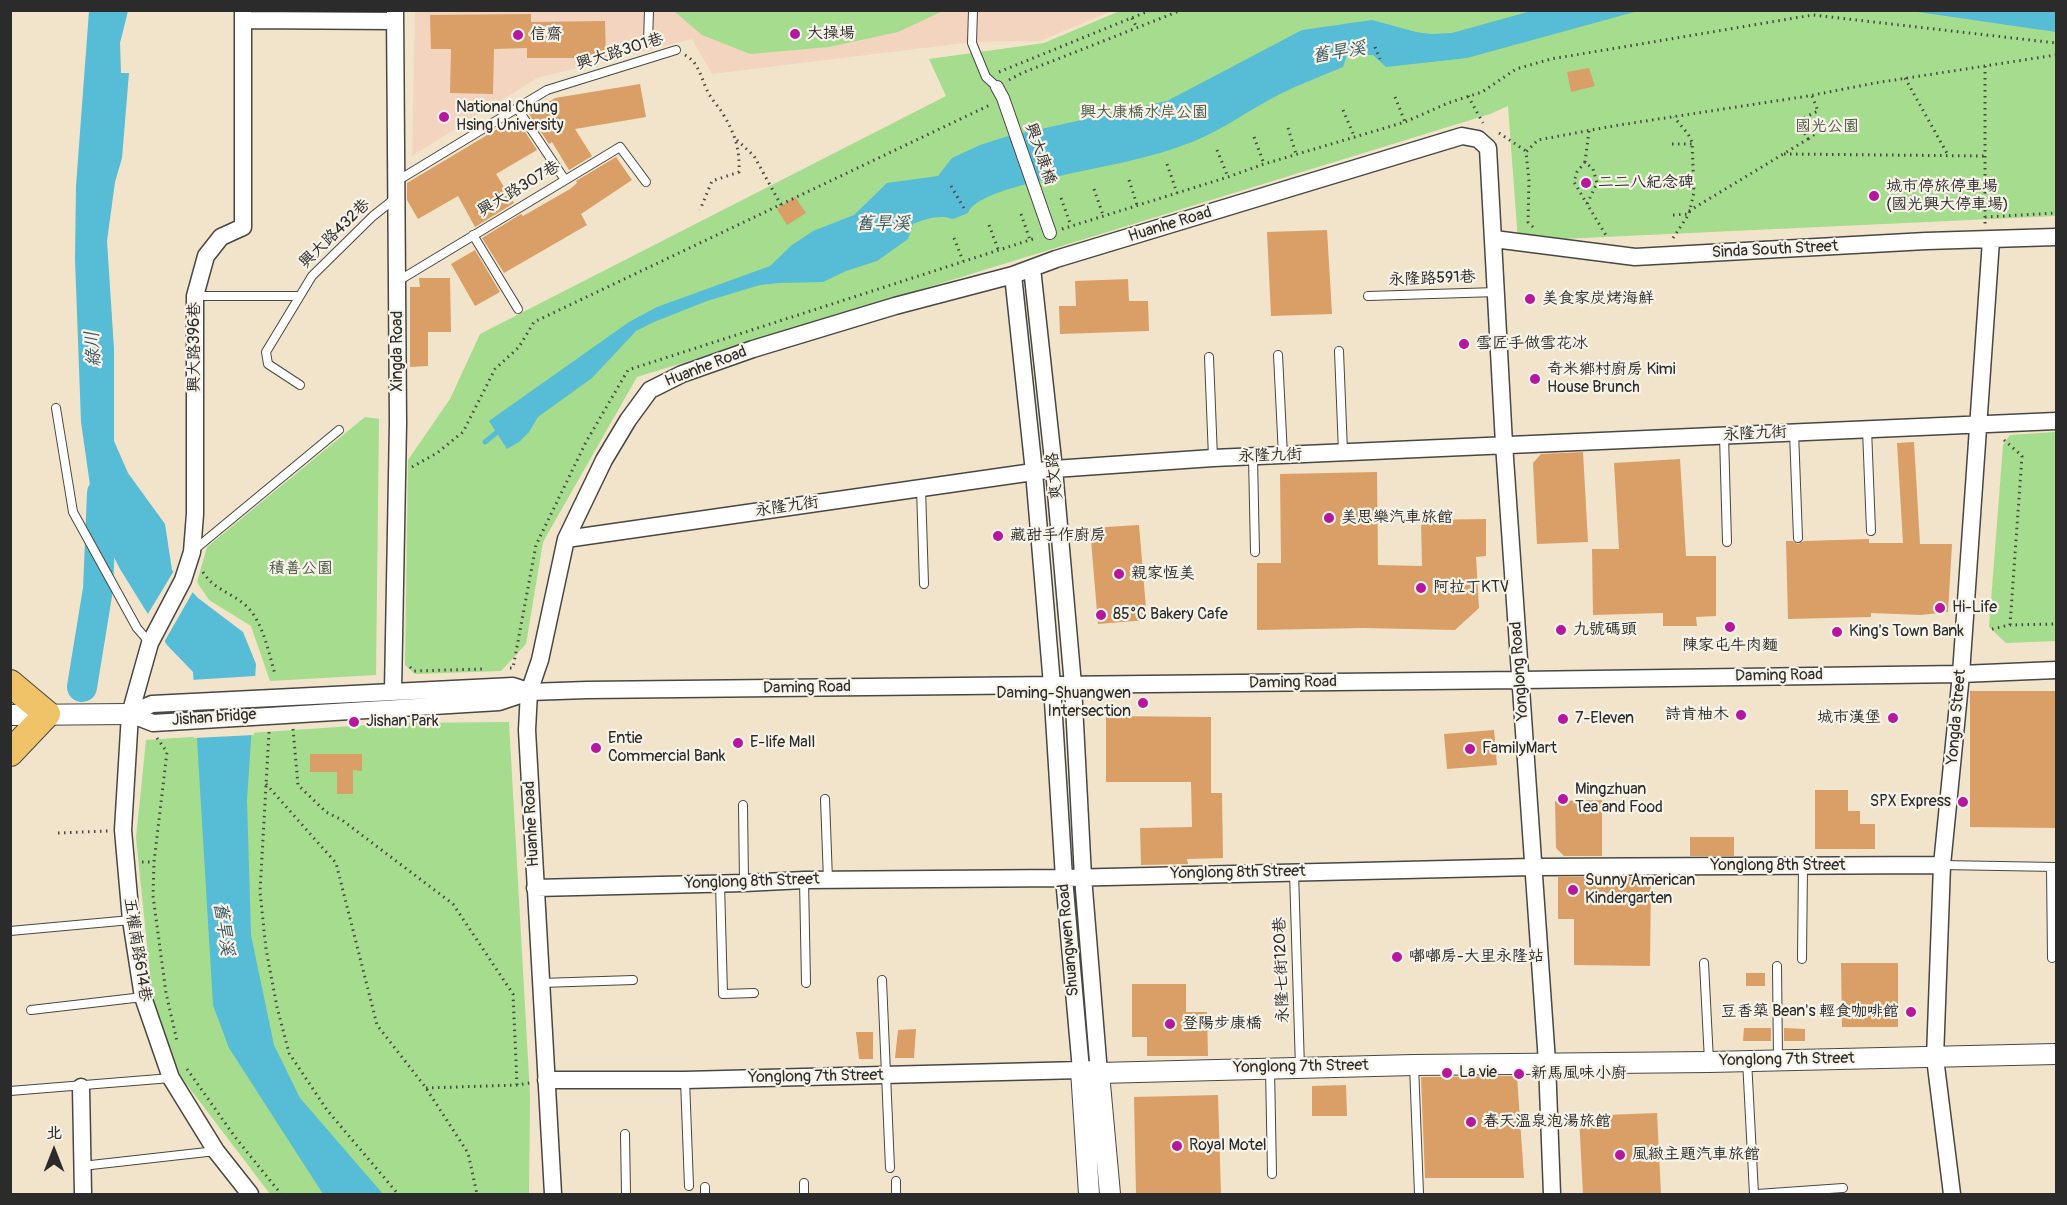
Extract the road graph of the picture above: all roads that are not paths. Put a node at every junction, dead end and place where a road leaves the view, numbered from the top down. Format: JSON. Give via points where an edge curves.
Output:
{"nodes":[{"id":1,"x":649,"y":10,"type":"edge"},
{"id":2,"x":973,"y":10,"type":"edge"},
{"id":3,"x":243,"y":15,"type":"edge"},
{"id":4,"x":395,"y":16,"type":"edge"},
{"id":5,"x":648,"y":42,"type":"dead end"},
{"id":6,"x":676,"y":50,"type":"road end"},
{"id":7,"x":1000,"y":93,"type":"joint"},
{"id":8,"x":517,"y":108,"type":"junction"},
{"id":9,"x":1488,"y":148,"type":"joint"},
{"id":10,"x":565,"y":180,"type":"junction"},
{"id":11,"x":646,"y":182,"type":"dead end"},
{"id":12,"x":397,"y":189,"type":"junction"},
{"id":13,"x":1050,"y":233,"type":"road end"},
{"id":14,"x":1988,"y":234,"type":"junction"},
{"id":15,"x":473,"y":235,"type":"junction"},
{"id":16,"x":2056,"y":237,"type":"edge"},
{"id":17,"x":1494,"y":239,"type":"junction"},
{"id":18,"x":1032,"y":268,"type":"junction"},
{"id":19,"x":1013,"y":275,"type":"junction"},
{"id":20,"x":397,"y":282,"type":"junction"},
{"id":21,"x":1497,"y":292,"type":"junction"},
{"id":22,"x":195,"y":296,"type":"junction"},
{"id":23,"x":298,"y":296,"type":"junction"},
{"id":24,"x":1368,"y":296,"type":"dead end"},
{"id":25,"x":518,"y":309,"type":"dead end"},
{"id":26,"x":1339,"y":351,"type":"dead end"},
{"id":27,"x":1278,"y":355,"type":"dead end"},
{"id":28,"x":1209,"y":357,"type":"dead end"},
{"id":29,"x":300,"y":386,"type":"dead end"},
{"id":30,"x":56,"y":408,"type":"dead end"},
{"id":31,"x":2056,"y":420,"type":"edge"},
{"id":32,"x":1978,"y":423,"type":"junction"},
{"id":33,"x":1867,"y":429,"type":"junction"},
{"id":34,"x":339,"y":430,"type":"dead end"},
{"id":35,"x":1794,"y":432,"type":"junction"},
{"id":36,"x":1724,"y":436,"type":"junction"},
{"id":37,"x":1504,"y":444,"type":"junction"},
{"id":38,"x":1343,"y":452,"type":"junction"},
{"id":39,"x":1284,"y":456,"type":"junction"},
{"id":40,"x":1253,"y":457,"type":"junction"},
{"id":41,"x":1213,"y":458,"type":"junction"},
{"id":42,"x":1054,"y":469,"type":"junction"},
{"id":43,"x":1034,"y":472,"type":"junction"},
{"id":44,"x":921,"y":488,"type":"junction"},
{"id":45,"x":1871,"y":531,"type":"dead end"},
{"id":46,"x":1798,"y":538,"type":"dead end"},
{"id":47,"x":566,"y":539,"type":"junction"},
{"id":48,"x":1727,"y":542,"type":"dead end"},
{"id":49,"x":192,"y":552,"type":"junction"},
{"id":50,"x":1256,"y":552,"type":"dead end"},
{"id":51,"x":924,"y":584,"type":"dead end"},
{"id":52,"x":150,"y":643,"type":"junction"},
{"id":53,"x":2056,"y":670,"type":"edge"},
{"id":54,"x":1961,"y":674,"type":"junction"},
{"id":55,"x":1521,"y":680,"type":"junction"},
{"id":56,"x":10,"y":683,"type":"edge"},
{"id":57,"x":1052,"y":685,"type":"junction"},
{"id":58,"x":1073,"y":685,"type":"junction"},
{"id":59,"x":393,"y":692,"type":"junction"},
{"id":60,"x":529,"y":692,"type":"junction"},
{"id":61,"x":47,"y":714,"type":"junction"},
{"id":62,"x":130,"y":714,"type":"junction"},
{"id":63,"x":272,"y":714,"type":"junction"},
{"id":64,"x":10,"y":715,"type":"edge"},
{"id":65,"x":10,"y":753,"type":"edge"},
{"id":66,"x":825,"y":799,"type":"dead end"},
{"id":67,"x":743,"y":805,"type":"dead end"},
{"id":68,"x":1942,"y":865,"type":"junction"},
{"id":69,"x":1803,"y":866,"type":"junction"},
{"id":70,"x":1532,"y":867,"type":"junction"},
{"id":71,"x":2054,"y":867,"type":"edge"},
{"id":72,"x":1294,"y":871,"type":"junction"},
{"id":73,"x":1083,"y":877,"type":"junction"},
{"id":74,"x":1064,"y":878,"type":"junction"},
{"id":75,"x":804,"y":880,"type":"junction"},
{"id":76,"x":828,"y":880,"type":"junction"},
{"id":77,"x":744,"y":883,"type":"junction"},
{"id":78,"x":720,"y":884,"type":"junction"},
{"id":79,"x":535,"y":888,"type":"junction"},
{"id":80,"x":131,"y":920,"type":"junction"},
{"id":81,"x":10,"y":931,"type":"edge"},
{"id":82,"x":2052,"y":958,"type":"dead end"},
{"id":83,"x":1802,"y":959,"type":"dead end"},
{"id":84,"x":1704,"y":963,"type":"dead end"},
{"id":85,"x":1777,"y":966,"type":"dead end"},
{"id":86,"x":633,"y":980,"type":"dead end"},
{"id":87,"x":882,"y":980,"type":"dead end"},
{"id":88,"x":540,"y":983,"type":"junction"},
{"id":89,"x":806,"y":983,"type":"dead end"},
{"id":90,"x":754,"y":993,"type":"dead end"},
{"id":91,"x":143,"y":997,"type":"junction"},
{"id":92,"x":31,"y":1010,"type":"dead end"},
{"id":93,"x":2056,"y":1054,"type":"edge"},
{"id":94,"x":1935,"y":1058,"type":"junction"},
{"id":95,"x":1747,"y":1060,"type":"junction"},
{"id":96,"x":1778,"y":1060,"type":"junction"},
{"id":97,"x":1546,"y":1062,"type":"junction"},
{"id":98,"x":1709,"y":1062,"type":"junction"},
{"id":99,"x":1414,"y":1065,"type":"junction"},
{"id":100,"x":1270,"y":1068,"type":"junction"},
{"id":101,"x":1300,"y":1068,"type":"junction"},
{"id":102,"x":1090,"y":1071,"type":"junction"},
{"id":103,"x":887,"y":1075,"type":"junction"},
{"id":104,"x":171,"y":1078,"type":"junction"},
{"id":105,"x":546,"y":1080,"type":"junction"},
{"id":106,"x":685,"y":1080,"type":"junction"},
{"id":107,"x":81,"y":1087,"type":"junction"},
{"id":108,"x":10,"y":1091,"type":"edge"},
{"id":109,"x":625,"y":1134,"type":"dead end"},
{"id":110,"x":216,"y":1151,"type":"junction"},
{"id":111,"x":82,"y":1166,"type":"junction"},
{"id":112,"x":890,"y":1167,"type":"dead end"},
{"id":113,"x":1272,"y":1174,"type":"dead end"},
{"id":114,"x":896,"y":1181,"type":"dead end"},
{"id":115,"x":804,"y":1183,"type":"dead end"},
{"id":116,"x":689,"y":1186,"type":"dead end"},
{"id":117,"x":1843,"y":1188,"type":"dead end"},
{"id":118,"x":83,"y":1194,"type":"edge"},
{"id":119,"x":250,"y":1194,"type":"edge"},
{"id":120,"x":553,"y":1194,"type":"edge"},
{"id":121,"x":626,"y":1194,"type":"edge"},
{"id":122,"x":804,"y":1194,"type":"edge"},
{"id":123,"x":896,"y":1194,"type":"edge"},
{"id":124,"x":1089,"y":1194,"type":"edge"},
{"id":125,"x":1110,"y":1194,"type":"edge"},
{"id":126,"x":1419,"y":1194,"type":"edge"},
{"id":127,"x":1552,"y":1194,"type":"edge"},
{"id":128,"x":1756,"y":1194,"type":"edge"},
{"id":129,"x":1952,"y":1194,"type":"edge"}],
"edges":[{"from":1,"to":5,"type":"lane"},
{"from":2,"to":7,"type":"lane","via":[[972,43],[986,77]]},
{"from":3,"to":4,"type":"street","name":"興大路396巷"},
{"from":3,"to":22,"type":"street","name":"興大路396巷","via":[[243,227],[221,237],[206,256]]},
{"from":4,"to":12,"type":"street","name":"Xingda Road"},
{"from":6,"to":8,"type":"lane","name":"興大路301巷","via":[[547,90]]},
{"from":7,"to":13,"type":"street","name":"興大康橋"},
{"from":8,"to":10,"type":"lane"},
{"from":8,"to":12,"type":"lane","name":"興大路301巷"},
{"from":9,"to":17,"type":"street","name":"Yonglong Road"},
{"from":9,"to":18,"type":"street","name":"Huanhe Road","via":[[1478,139],[1462,136]]},
{"from":10,"to":11,"type":"lane","name":"興大路307巷","via":[[620,147]]},
{"from":10,"to":15,"type":"lane","name":"興大路307巷"},
{"from":12,"to":20,"type":"street","name":"Xingda Road"},
{"from":12,"to":23,"type":"lane","name":"興大路432巷","via":[[312,276]]},
{"from":14,"to":16,"type":"street","name":"Sinda South Street"},
{"from":14,"to":17,"type":"street","name":"Sinda South Street","via":[[1635,257]]},
{"from":14,"to":32,"type":"street","name":"Yongda Street"},
{"from":15,"to":20,"type":"lane","name":"興大路307巷"},
{"from":15,"to":25,"type":"lane"},
{"from":17,"to":21,"type":"street","name":"Yonglong Road"},
{"from":18,"to":19,"type":"street","name":"Huanhe Road"},
{"from":18,"to":42,"type":"street","name":"爽文路"},
{"from":19,"to":43,"type":"street","name":"爽文路"},
{"from":19,"to":47,"type":"street","name":"Huanhe Road","via":[[753,349],[682,374],[650,390],[604,459]]},
{"from":20,"to":59,"type":"street","name":"Xingda Road"},
{"from":21,"to":24,"type":"lane","name":"永隆路591巷"},
{"from":21,"to":37,"type":"street","name":"Yonglong Road"},
{"from":22,"to":23,"type":"lane"},
{"from":22,"to":49,"type":"street","name":"興大路396巷"},
{"from":23,"to":29,"type":"lane","name":"興大路432巷","via":[[266,352],[268,364]]},
{"from":26,"to":38,"type":"lane"},
{"from":27,"to":39,"type":"lane"},
{"from":28,"to":41,"type":"lane"},
{"from":30,"to":52,"type":"lane","via":[[73,512],[137,628]]},
{"from":31,"to":32,"type":"street","name":"永隆九街"},
{"from":32,"to":33,"type":"street","name":"永隆九街"},
{"from":32,"to":54,"type":"street","name":"Yongda Street"},
{"from":33,"to":35,"type":"street","name":"永隆九街"},
{"from":33,"to":45,"type":"lane"},
{"from":34,"to":49,"type":"lane"},
{"from":35,"to":36,"type":"street","name":"永隆九街"},
{"from":35,"to":46,"type":"lane"},
{"from":36,"to":37,"type":"street","name":"永隆九街"},
{"from":36,"to":48,"type":"lane"},
{"from":37,"to":38,"type":"street","name":"永隆九街"},
{"from":37,"to":55,"type":"street","name":"Yonglong Road"},
{"from":38,"to":39,"type":"street","name":"永隆九街"},
{"from":39,"to":40,"type":"street","name":"永隆九街"},
{"from":40,"to":41,"type":"street","name":"永隆九街"},
{"from":40,"to":50,"type":"lane"},
{"from":41,"to":42,"type":"street","name":"永隆九街"},
{"from":42,"to":43,"type":"street","name":"永隆九街"},
{"from":42,"to":58,"type":"street","name":"爽文路"},
{"from":43,"to":44,"type":"street","name":"永隆九街"},
{"from":43,"to":57,"type":"street","name":"爽文路"},
{"from":44,"to":47,"type":"street","name":"永隆九街"},
{"from":44,"to":51,"type":"lane"},
{"from":47,"to":60,"type":"street","name":"Huanhe Road","via":[[540,660]]},
{"from":49,"to":52,"type":"street","name":"興大路396巷","via":[[183,580]]},
{"from":52,"to":62,"type":"street","name":"五權南路614巷"},
{"from":53,"to":54,"type":"street","name":"Daming Road"},
{"from":54,"to":55,"type":"street","name":"Daming Road"},
{"from":54,"to":68,"type":"street","name":"Yongda Street"},
{"from":55,"to":58,"type":"street","name":"Daming Road"},
{"from":55,"to":70,"type":"street","name":"Yonglong Road"},
{"from":56,"to":61,"type":"main road"},
{"from":57,"to":58,"type":"street","name":"Daming Road"},
{"from":57,"to":60,"type":"street","name":"Daming Road"},
{"from":57,"to":74,"type":"street","name":"Shuangwen Road"},
{"from":58,"to":73,"type":"street","name":"Shuangwen Road"},
{"from":59,"to":60,"type":"street","name":"Daming Road","via":[[513,686]]},
{"from":59,"to":63,"type":"street","name":"Daming Road"},
{"from":60,"to":63,"type":"street","name":"Daming Road","via":[[499,702]]},
{"from":60,"to":79,"type":"street","name":"Huanhe Road","via":[[527,730]]},
{"from":61,"to":62,"type":"street"},
{"from":61,"to":64,"type":"street"},
{"from":61,"to":65,"type":"main road"},
{"from":62,"to":63,"type":"street","name":"Jishan bridge","via":[[152,704]]},
{"from":62,"to":63,"type":"street","name":"Jishan bridge","via":[[155,730]]},
{"from":62,"to":80,"type":"street","name":"五權南路614巷","via":[[123,830]]},
{"from":66,"to":76,"type":"lane"},
{"from":67,"to":77,"type":"lane"},
{"from":68,"to":69,"type":"street","name":"Yonglong 8th Street"},
{"from":68,"to":71,"type":"lane"},
{"from":68,"to":94,"type":"street","name":"Yongda Street"},
{"from":69,"to":70,"type":"street","name":"Yonglong 8th Street"},
{"from":69,"to":83,"type":"lane"},
{"from":70,"to":72,"type":"street","name":"Yonglong 8th Street"},
{"from":70,"to":97,"type":"street","name":"Yonglong Road"},
{"from":71,"to":82,"type":"lane"},
{"from":72,"to":73,"type":"street","name":"Yonglong 8th Street"},
{"from":72,"to":101,"type":"lane","name":"永隆七街120巷"},
{"from":73,"to":74,"type":"street","name":"Yonglong 8th Street"},
{"from":73,"to":102,"type":"street","name":"Shuangwen Road"},
{"from":74,"to":76,"type":"street","name":"Yonglong 8th Street"},
{"from":74,"to":102,"type":"street","name":"Shuangwen Road"},
{"from":75,"to":76,"type":"street","name":"Yonglong 8th Street"},
{"from":75,"to":77,"type":"street","name":"Yonglong 8th Street"},
{"from":75,"to":89,"type":"lane"},
{"from":77,"to":78,"type":"street","name":"Yonglong 8th Street"},
{"from":78,"to":79,"type":"street","name":"Yonglong 8th Street"},
{"from":78,"to":90,"type":"lane","via":[[723,994]]},
{"from":79,"to":88,"type":"street","name":"Huanhe Road"},
{"from":80,"to":81,"type":"lane"},
{"from":80,"to":91,"type":"street","name":"五權南路614巷"},
{"from":84,"to":98,"type":"lane"},
{"from":85,"to":96,"type":"lane"},
{"from":86,"to":88,"type":"lane"},
{"from":87,"to":103,"type":"lane"},
{"from":88,"to":105,"type":"street","name":"Huanhe Road"},
{"from":91,"to":92,"type":"lane"},
{"from":91,"to":104,"type":"street","name":"五權南路614巷"},
{"from":93,"to":94,"type":"street","name":"Yonglong 7th Street"},
{"from":94,"to":96,"type":"street","name":"Yonglong 7th Street"},
{"from":94,"to":129,"type":"street","name":"Yongda Street"},
{"from":95,"to":96,"type":"street","name":"Yonglong 7th Street"},
{"from":95,"to":98,"type":"street","name":"Yonglong 7th Street"},
{"from":95,"to":128,"type":"lane"},
{"from":97,"to":98,"type":"street","name":"Yonglong 7th Street"},
{"from":97,"to":99,"type":"street","name":"Yonglong 7th Street"},
{"from":97,"to":127,"type":"street","name":"Yonglong Road"},
{"from":99,"to":101,"type":"street","name":"Yonglong 7th Street"},
{"from":99,"to":126,"type":"lane"},
{"from":100,"to":101,"type":"street","name":"Yonglong 7th Street"},
{"from":100,"to":102,"type":"street","name":"Yonglong 7th Street"},
{"from":100,"to":113,"type":"lane"},
{"from":102,"to":103,"type":"street","name":"Yonglong 7th Street"},
{"from":102,"to":124,"type":"street","name":"Shuangwen Road"},
{"from":102,"to":125,"type":"street"},
{"from":103,"to":106,"type":"street","name":"Yonglong 7th Street"},
{"from":103,"to":112,"type":"lane"},
{"from":104,"to":107,"type":"lane"},
{"from":104,"to":110,"type":"street","name":"五權南路614巷"},
{"from":105,"to":106,"type":"street","name":"Yonglong 7th Street"},
{"from":105,"to":120,"type":"street","name":"Huanhe Road"},
{"from":106,"to":116,"type":"lane"},
{"from":107,"to":108,"type":"lane"},
{"from":107,"to":111,"type":"street"},
{"from":109,"to":121,"type":"lane"},
{"from":110,"to":111,"type":"lane"},
{"from":110,"to":119,"type":"street","name":"五權南路614巷"},
{"from":111,"to":118,"type":"street"},
{"from":114,"to":123,"type":"lane"},
{"from":115,"to":122,"type":"lane"},
{"from":117,"to":128,"type":"lane"}]}
